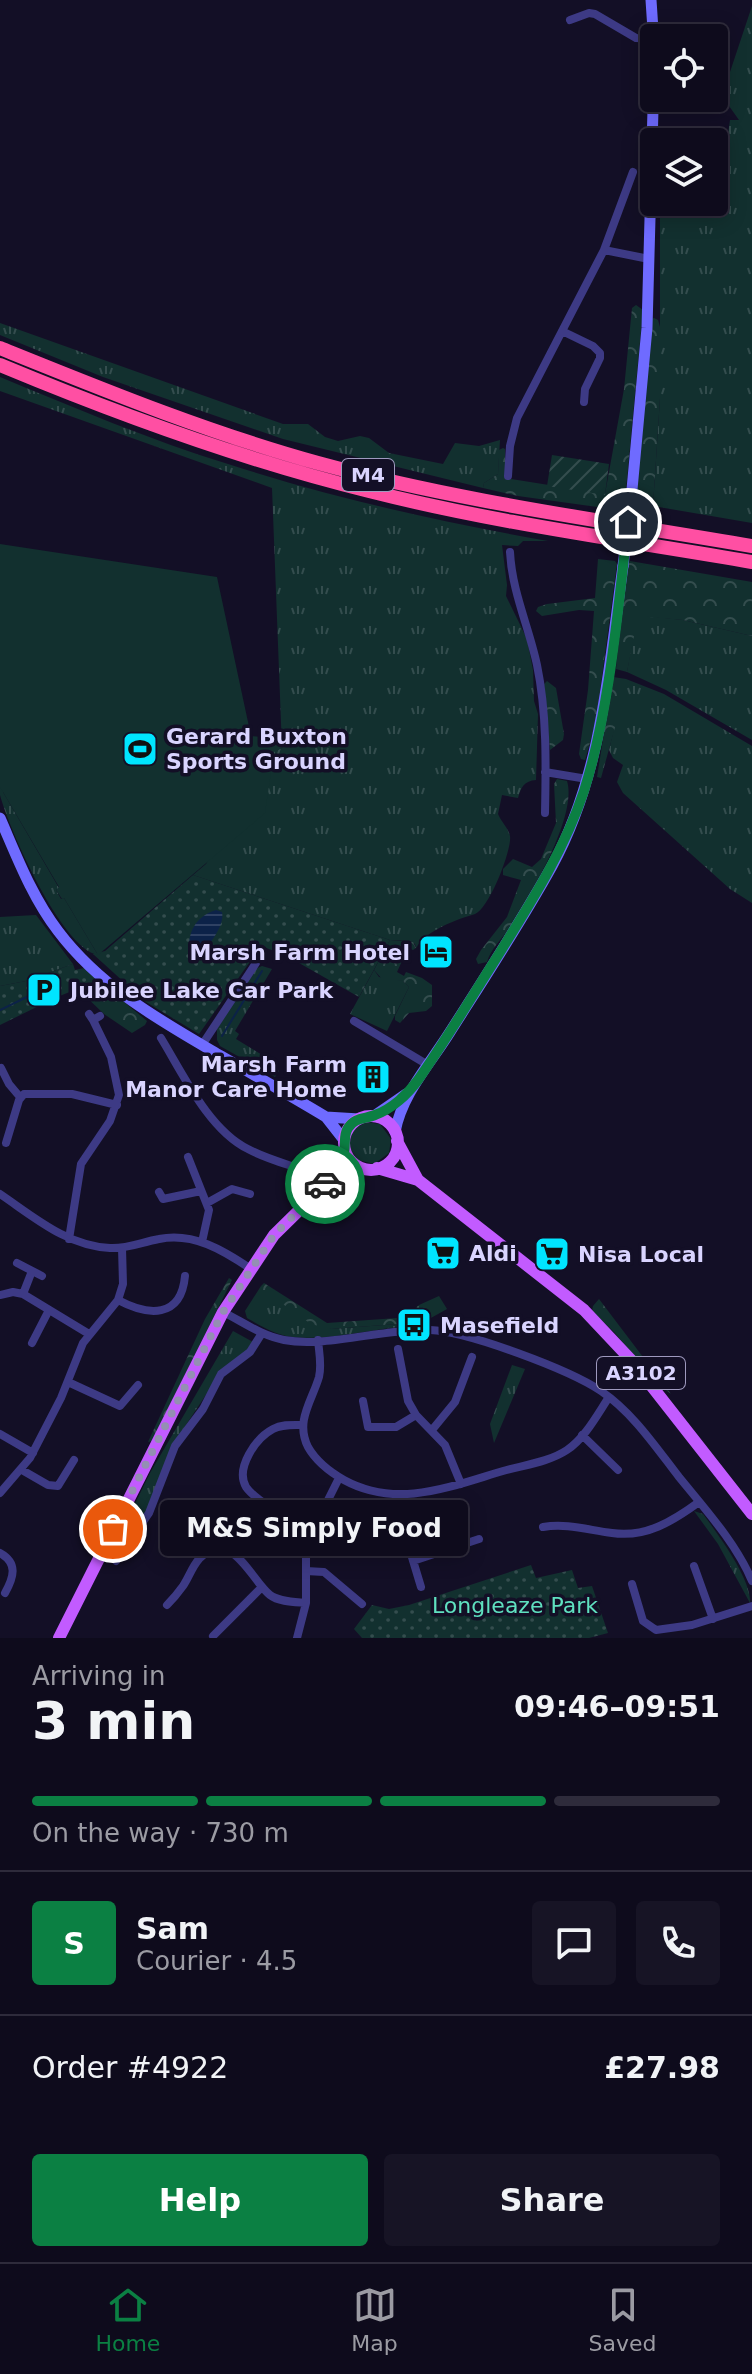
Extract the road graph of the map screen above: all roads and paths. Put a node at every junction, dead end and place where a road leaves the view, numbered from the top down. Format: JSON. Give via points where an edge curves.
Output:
{"nodes":[{"id":1,"x":651,"y":0,"type":"edge"},
{"id":2,"x":570,"y":20,"type":"dead end"},
{"id":3,"x":653,"y":24,"type":"edge"},
{"id":4,"x":640,"y":39,"type":"edge"},
{"id":5,"x":653,"y":112,"type":"edge"},
{"id":6,"x":633,"y":172,"type":"dead end"},
{"id":7,"x":604,"y":250,"type":"junction"},
{"id":8,"x":649,"y":259,"type":"junction"},
{"id":9,"x":562,"y":331,"type":"junction"},
{"id":10,"x":0,"y":348,"type":"edge"},
{"id":11,"x":0,"y":365,"type":"edge"},
{"id":12,"x":584,"y":402,"type":"dead end"},
{"id":13,"x":508,"y":476,"type":"dead end"},
{"id":14,"x":752,"y":546,"type":"edge"},
{"id":15,"x":510,"y":552,"type":"dead end"},
{"id":16,"x":752,"y":562,"type":"edge"},
{"id":17,"x":545,"y":772,"type":"junction"},
{"id":18,"x":587,"y":779,"type":"junction"},
{"id":19,"x":545,"y":813,"type":"dead end"},
{"id":20,"x":0,"y":818,"type":"edge"},
{"id":21,"x":256,"y":963,"type":"dead end"},
{"id":22,"x":94,"y":1017,"type":"dead end"},
{"id":23,"x":354,"y":1021,"type":"dead end"},
{"id":24,"x":161,"y":1038,"type":"dead end"},
{"id":25,"x":202,"y":1045,"type":"junction"},
{"id":26,"x":428,"y":1065,"type":"junction"},
{"id":27,"x":1,"y":1068,"type":"edge"},
{"id":28,"x":410,"y":1092,"type":"junction"},
{"id":29,"x":20,"y":1097,"type":"junction"},
{"id":30,"x":117,"y":1105,"type":"junction"},
{"id":31,"x":374,"y":1116,"type":"junction"},
{"id":32,"x":326,"y":1117,"type":"junction"},
{"id":33,"x":359,"y":1119,"type":"junction"},
{"id":34,"x":396,"y":1137,"type":"junction"},
{"id":35,"x":6,"y":1143,"type":"dead end"},
{"id":36,"x":344,"y":1145,"type":"junction"},
{"id":37,"x":188,"y":1157,"type":"dead end"},
{"id":38,"x":362,"y":1168,"type":"junction"},
{"id":39,"x":377,"y":1168,"type":"junction"},
{"id":40,"x":330,"y":1179,"type":"junction"},
{"id":41,"x":418,"y":1180,"type":"junction"},
{"id":42,"x":201,"y":1191,"type":"junction"},
{"id":43,"x":159,"y":1192,"type":"dead end"},
{"id":44,"x":0,"y":1194,"type":"edge"},
{"id":45,"x":250,"y":1194,"type":"dead end"},
{"id":46,"x":207,"y":1203,"type":"junction"},
{"id":47,"x":69,"y":1239,"type":"junction"},
{"id":48,"x":202,"y":1242,"type":"junction"},
{"id":49,"x":122,"y":1248,"type":"junction"},
{"id":50,"x":17,"y":1263,"type":"dead end"},
{"id":51,"x":251,"y":1269,"type":"junction"},
{"id":52,"x":32,"y":1271,"type":"junction"},
{"id":53,"x":42,"y":1276,"type":"dead end"},
{"id":54,"x":188,"y":1280,"type":"dead end"},
{"id":55,"x":23,"y":1294,"type":"junction"},
{"id":56,"x":0,"y":1295,"type":"edge"},
{"id":57,"x":118,"y":1300,"type":"junction"},
{"id":58,"x":49,"y":1310,"type":"junction"},
{"id":59,"x":223,"y":1312,"type":"junction"},
{"id":60,"x":262,"y":1333,"type":"junction"},
{"id":61,"x":89,"y":1334,"type":"junction"},
{"id":62,"x":318,"y":1340,"type":"junction"},
{"id":63,"x":32,"y":1343,"type":"dead end"},
{"id":64,"x":398,"y":1349,"type":"dead end"},
{"id":65,"x":472,"y":1357,"type":"dead end"},
{"id":66,"x":68,"y":1382,"type":"junction"},
{"id":67,"x":138,"y":1385,"type":"dead end"},
{"id":68,"x":609,"y":1397,"type":"junction"},
{"id":69,"x":363,"y":1401,"type":"dead end"},
{"id":70,"x":416,"y":1415,"type":"junction"},
{"id":71,"x":303,"y":1425,"type":"junction"},
{"id":72,"x":432,"y":1430,"type":"junction"},
{"id":73,"x":0,"y":1434,"type":"edge"},
{"id":74,"x":582,"y":1435,"type":"junction"},
{"id":75,"x":33,"y":1453,"type":"junction"},
{"id":76,"x":74,"y":1460,"type":"dead end"},
{"id":77,"x":22,"y":1470,"type":"junction"},
{"id":78,"x":618,"y":1470,"type":"dead end"},
{"id":79,"x":339,"y":1478,"type":"junction"},
{"id":80,"x":461,"y":1484,"type":"junction"},
{"id":81,"x":0,"y":1493,"type":"edge"},
{"id":82,"x":405,"y":1496,"type":"junction"},
{"id":83,"x":699,"y":1502,"type":"junction"},
{"id":84,"x":752,"y":1514,"type":"edge"},
{"id":85,"x":285,"y":1518,"type":"dead end"},
{"id":86,"x":543,"y":1527,"type":"dead end"},
{"id":87,"x":479,"y":1539,"type":"dead end"},
{"id":88,"x":0,"y":1553,"type":"edge"},
{"id":89,"x":116,"y":1561,"type":"dead end"},
{"id":90,"x":413,"y":1561,"type":"junction"},
{"id":91,"x":694,"y":1566,"type":"dead end"},
{"id":92,"x":306,"y":1571,"type":"junction"},
{"id":93,"x":752,"y":1581,"type":"edge"},
{"id":94,"x":632,"y":1584,"type":"dead end"},
{"id":95,"x":262,"y":1587,"type":"junction"},
{"id":96,"x":421,"y":1587,"type":"dead end"},
{"id":97,"x":5,"y":1593,"type":"dead end"},
{"id":98,"x":306,"y":1603,"type":"junction"},
{"id":99,"x":362,"y":1604,"type":"dead end"},
{"id":100,"x":167,"y":1605,"type":"dead end"},
{"id":101,"x":752,"y":1606,"type":"edge"},
{"id":102,"x":713,"y":1619,"type":"junction"},
{"id":103,"x":681,"y":1628,"type":"junction"},
{"id":104,"x":213,"y":1636,"type":"dead end"},
{"id":105,"x":59,"y":1638,"type":"edge"},
{"id":106,"x":297,"y":1638,"type":"edge"},
{"id":107,"x":683,"y":1638,"type":"edge"}],
"edges":[{"from":1,"to":3,"type":"street"},
{"from":2,"to":4,"type":"street","via":[[595,14]]},
{"from":5,"to":8,"type":"street"},
{"from":6,"to":7,"type":"street"},
{"from":7,"to":8,"type":"street"},
{"from":7,"to":9,"type":"street"},
{"from":8,"to":18,"type":"street","bridge":true,"via":[[631,500]]},
{"from":9,"to":12,"type":"street","via":[[600,353]]},
{"from":9,"to":13,"type":"street","via":[[517,418]]},
{"from":10,"to":14,"type":"highway","number":"M4","via":[[144,406],[317,463],[512,506]]},
{"from":11,"to":16,"type":"highway","number":"M4","via":[[147,424],[320,479],[474,515]]},
{"from":15,"to":17,"type":"street","via":[[539,677]]},
{"from":17,"to":18,"type":"street"},
{"from":17,"to":19,"type":"street"},
{"from":18,"to":26,"type":"street","via":[[552,865]]},
{"from":20,"to":25,"type":"street","via":[[59,933],[127,999]]},
{"from":21,"to":25,"type":"street"},
{"from":22,"to":30,"type":"street","via":[[114,1067]]},
{"from":23,"to":26,"type":"street"},
{"from":24,"to":40,"type":"street","via":[[212,1118],[235,1142]]},
{"from":25,"to":32,"type":"street"},
{"from":26,"to":28,"type":"street"},
{"from":27,"to":29,"type":"street"},
{"from":28,"to":31,"type":"street"},
{"from":28,"to":34,"type":"street","via":[[400,1110]]},
{"from":29,"to":30,"type":"street","via":[[34,1092],[72,1094]]},
{"from":29,"to":35,"type":"street"},
{"from":30,"to":47,"type":"street","via":[[81,1164]]},
{"from":31,"to":33,"type":"main road"},
{"from":31,"to":34,"type":"main road","number":"A3102","via":[[386,1121]]},
{"from":32,"to":33,"type":"street"},
{"from":32,"to":36,"type":"street"},
{"from":33,"to":36,"type":"main road","number":"A3102","via":[[348,1128]]},
{"from":34,"to":39,"type":"main road","via":[[392,1158]]},
{"from":34,"to":41,"type":"main road","number":"A3102"},
{"from":36,"to":38,"type":"main road","via":[[351,1161]]},
{"from":36,"to":40,"type":"main road","number":"A3102"},
{"from":37,"to":42,"type":"street"},
{"from":38,"to":39,"type":"main road","number":"A3102"},
{"from":38,"to":40,"type":"main road","number":"A3102"},
{"from":39,"to":41,"type":"main road","number":"A3102"},
{"from":40,"to":51,"type":"main road","number":"A3102","via":[[274,1235]]},
{"from":41,"to":84,"type":"main road","number":"A3102","via":[[600,1326]]},
{"from":42,"to":43,"type":"street","via":[[163,1199]]},
{"from":42,"to":46,"type":"street"},
{"from":44,"to":47,"type":"street"},
{"from":45,"to":46,"type":"street","via":[[232,1189]]},
{"from":46,"to":48,"type":"street"},
{"from":47,"to":49,"type":"street"},
{"from":48,"to":49,"type":"street","via":[[167,1237]]},
{"from":48,"to":51,"type":"street"},
{"from":49,"to":57,"type":"street"},
{"from":50,"to":52,"type":"street"},
{"from":51,"to":59,"type":"main road","number":"A3102"},
{"from":52,"to":53,"type":"street"},
{"from":52,"to":55,"type":"street"},
{"from":54,"to":57,"type":"street","via":[[180,1296],[163,1310],[143,1311]]},
{"from":55,"to":56,"type":"street"},
{"from":55,"to":58,"type":"street"},
{"from":57,"to":61,"type":"street"},
{"from":58,"to":61,"type":"street"},
{"from":58,"to":63,"type":"street"},
{"from":59,"to":60,"type":"street"},
{"from":59,"to":105,"type":"main road","number":"A3102"},
{"from":60,"to":62,"type":"street","via":[[285,1340]]},
{"from":60,"to":89,"type":"street","via":[[250,1352],[221,1374],[175,1446],[149,1513]]},
{"from":61,"to":66,"type":"street"},
{"from":62,"to":68,"type":"street","via":[[421,1329],[458,1333],[566,1374]]},
{"from":62,"to":71,"type":"street","via":[[320,1371]]},
{"from":64,"to":70,"type":"street","via":[[405,1394]]},
{"from":65,"to":72,"type":"street","via":[[455,1402]]},
{"from":66,"to":67,"type":"street","via":[[120,1406]]},
{"from":66,"to":75,"type":"street"},
{"from":68,"to":74,"type":"street"},
{"from":68,"to":83,"type":"street","via":[[634,1420]]},
{"from":69,"to":70,"type":"street","via":[[368,1427],[396,1427]]},
{"from":70,"to":72,"type":"street"},
{"from":71,"to":79,"type":"street","via":[[312,1454]]},
{"from":71,"to":85,"type":"street","via":[[267,1433],[243,1467],[245,1486]]},
{"from":72,"to":80,"type":"street"},
{"from":73,"to":75,"type":"street"},
{"from":74,"to":78,"type":"street"},
{"from":74,"to":80,"type":"street","via":[[554,1456]]},
{"from":75,"to":77,"type":"street"},
{"from":76,"to":77,"type":"street","via":[[58,1486]]},
{"from":77,"to":81,"type":"street"},
{"from":79,"to":82,"type":"street"},
{"from":79,"to":92,"type":"street","via":[[306,1549]]},
{"from":80,"to":82,"type":"street"},
{"from":82,"to":90,"type":"street","via":[[405,1534]]},
{"from":83,"to":86,"type":"street","via":[[668,1523],[637,1533]]},
{"from":83,"to":93,"type":"street"},
{"from":87,"to":90,"type":"street"},
{"from":88,"to":97,"type":"street","via":[[13,1569]]},
{"from":90,"to":96,"type":"street"},
{"from":91,"to":102,"type":"street"},
{"from":92,"to":98,"type":"street"},
{"from":92,"to":99,"type":"street","via":[[324,1572]]},
{"from":94,"to":103,"type":"street","via":[[645,1624],[661,1630]]},
{"from":95,"to":98,"type":"street","via":[[274,1598]]},
{"from":95,"to":100,"type":"street","via":[[239,1557],[213,1551],[195,1564]]},
{"from":95,"to":104,"type":"street"},
{"from":98,"to":106,"type":"street"},
{"from":101,"to":102,"type":"street"},
{"from":102,"to":103,"type":"street"},
{"from":103,"to":107,"type":"street"}]}
